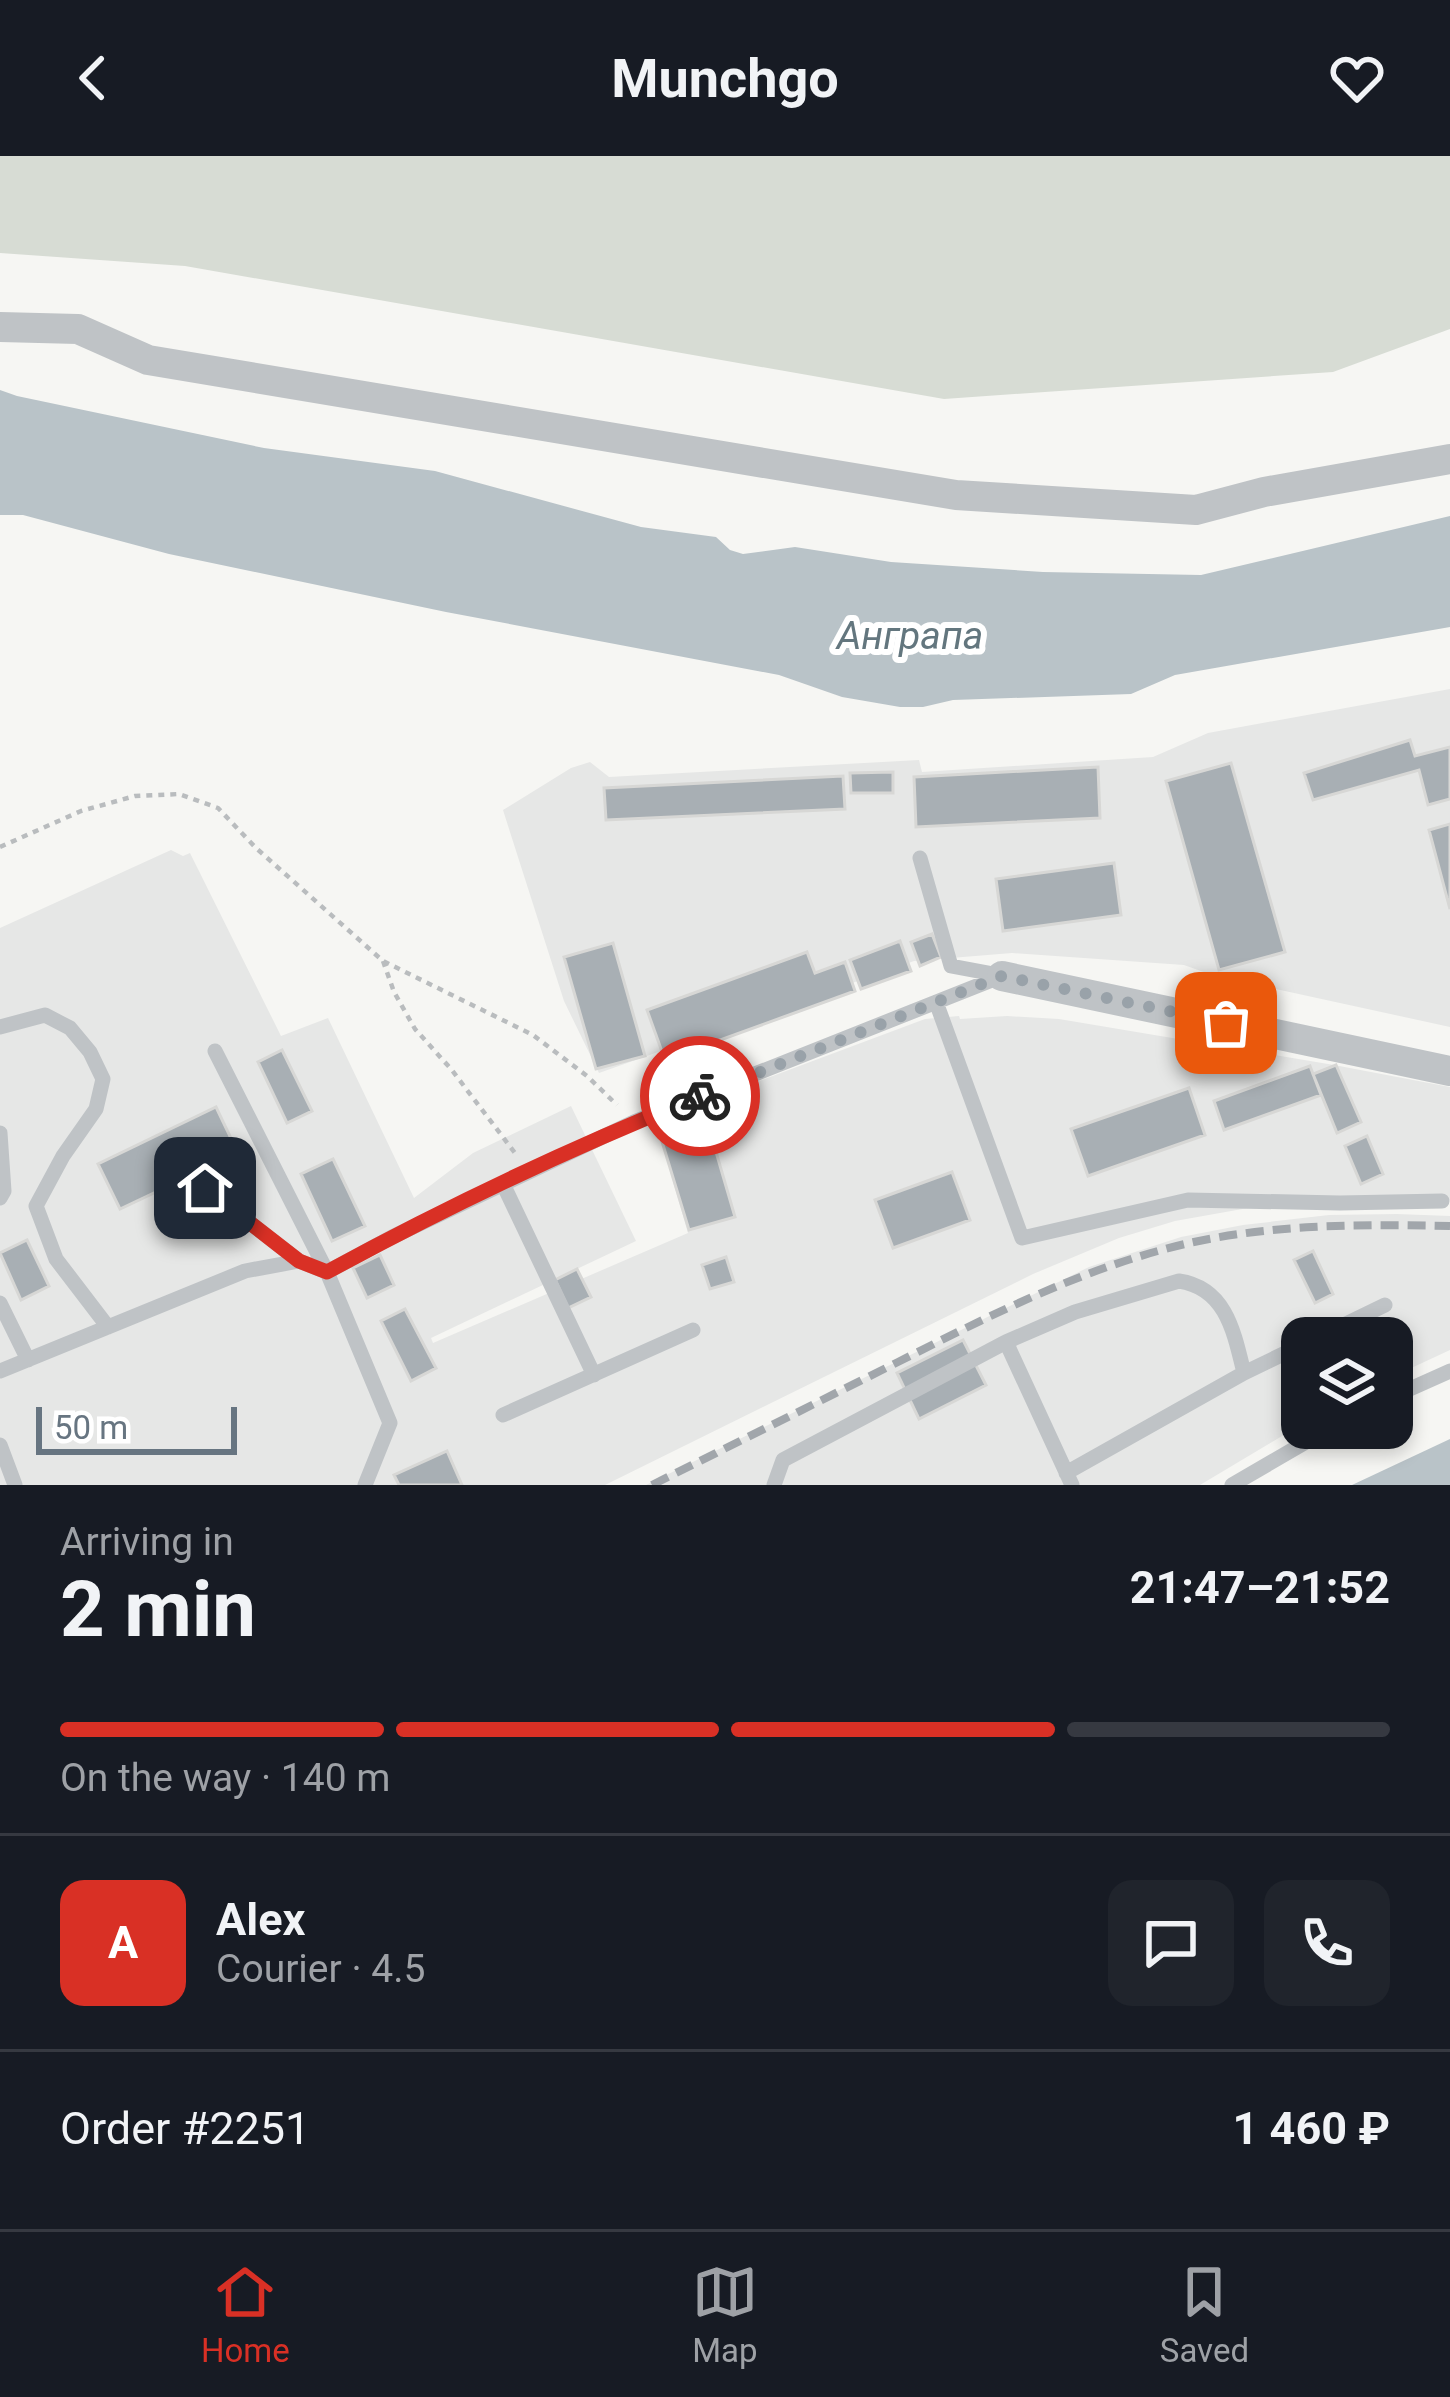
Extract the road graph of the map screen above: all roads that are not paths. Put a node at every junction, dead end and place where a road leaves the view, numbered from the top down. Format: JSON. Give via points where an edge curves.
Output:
{"nodes":[{"id":1,"x":0,"y":327,"type":"edge"},
{"id":2,"x":1450,"y":459,"type":"edge"},
{"id":3,"x":920,"y":858,"type":"dead end"},
{"id":4,"x":1002,"y":976,"type":"junction"},
{"id":5,"x":936,"y":1002,"type":"junction"},
{"id":6,"x":0,"y":1027,"type":"edge"},
{"id":7,"x":215,"y":1051,"type":"dead end"},
{"id":8,"x":1450,"y":1070,"type":"edge"},
{"id":9,"x":0,"y":1132,"type":"edge"},
{"id":10,"x":503,"y":1184,"type":"junction"},
{"id":11,"x":205,"y":1188,"type":"dead end"},
{"id":12,"x":0,"y":1198,"type":"edge"},
{"id":13,"x":1442,"y":1201,"type":"dead end"},
{"id":14,"x":299,"y":1261,"type":"junction"},
{"id":15,"x":327,"y":1272,"type":"junction"},
{"id":16,"x":0,"y":1303,"type":"edge"},
{"id":17,"x":1385,"y":1305,"type":"dead end"},
{"id":18,"x":1360,"y":1317,"type":"edge"},
{"id":19,"x":108,"y":1327,"type":"junction"},
{"id":20,"x":693,"y":1330,"type":"dead end"},
{"id":21,"x":1006,"y":1342,"type":"junction"},
{"id":22,"x":1281,"y":1355,"type":"edge"},
{"id":23,"x":28,"y":1360,"type":"junction"},
{"id":24,"x":0,"y":1371,"type":"edge"},
{"id":25,"x":1450,"y":1371,"type":"edge"},
{"id":26,"x":1244,"y":1373,"type":"junction"},
{"id":27,"x":594,"y":1375,"type":"junction"},
{"id":28,"x":1413,"y":1388,"type":"edge"},
{"id":29,"x":503,"y":1415,"type":"dead end"},
{"id":30,"x":0,"y":1445,"type":"edge"},
{"id":31,"x":1294,"y":1449,"type":"edge"},
{"id":32,"x":1069,"y":1479,"type":"edge"},
{"id":33,"x":15,"y":1485,"type":"edge"},
{"id":34,"x":365,"y":1485,"type":"edge"},
{"id":35,"x":774,"y":1485,"type":"edge"},
{"id":36,"x":1232,"y":1485,"type":"edge"}],
"edges":[{"from":1,"to":2,"type":"street","via":[[79,329],[148,359],[956,495],[1196,510]]},
{"from":3,"to":4,"type":"lane","via":[[951,966]]},
{"from":4,"to":5,"type":"lane"},
{"from":4,"to":8,"type":"street"},
{"from":5,"to":10,"type":"lane","via":[[634,1122]]},
{"from":5,"to":13,"type":"lane","via":[[1022,1238],[1188,1200]]},
{"from":6,"to":19,"type":"lane","via":[[45,1016],[70,1028],[103,1079],[96,1109],[36,1206],[56,1259]]},
{"from":7,"to":15,"type":"lane"},
{"from":9,"to":12,"type":"lane"},
{"from":10,"to":15,"type":"lane"},
{"from":10,"to":27,"type":"lane"},
{"from":11,"to":14,"type":"lane"},
{"from":14,"to":15,"type":"lane"},
{"from":14,"to":19,"type":"lane","via":[[245,1270]]},
{"from":15,"to":34,"type":"lane","via":[[390,1423]]},
{"from":16,"to":23,"type":"lane"},
{"from":17,"to":18,"type":"lane"},
{"from":19,"to":23,"type":"lane"},
{"from":20,"to":27,"type":"lane"},
{"from":21,"to":26,"type":"lane","via":[[1179,1281],[1215,1295]]},
{"from":21,"to":32,"type":"lane"},
{"from":21,"to":35,"type":"lane","via":[[783,1460]]},
{"from":22,"to":26,"type":"lane"},
{"from":23,"to":24,"type":"lane"},
{"from":25,"to":28,"type":"lane"},
{"from":26,"to":32,"type":"lane"},
{"from":27,"to":29,"type":"lane"},
{"from":30,"to":33,"type":"lane"},
{"from":31,"to":36,"type":"lane"}]}
